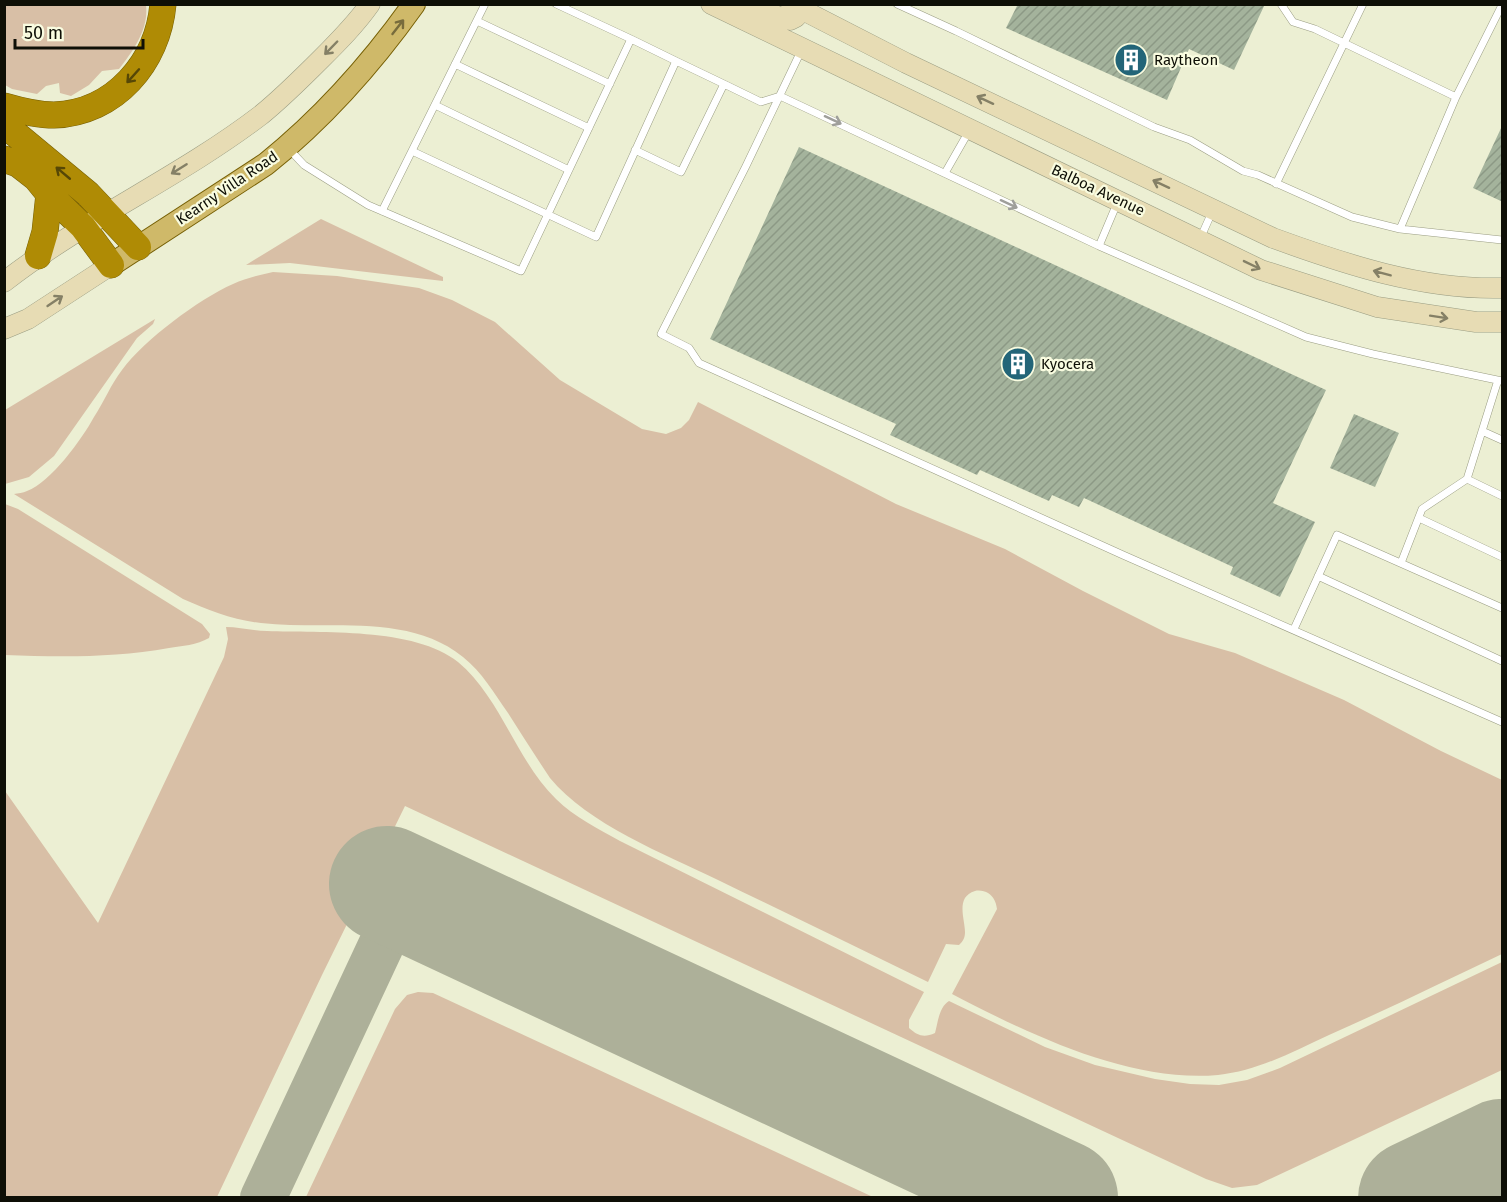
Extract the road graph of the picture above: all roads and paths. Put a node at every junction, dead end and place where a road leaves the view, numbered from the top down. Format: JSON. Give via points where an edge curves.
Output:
{"nodes":[{"id":1,"x":163,"y":4,"type":"edge"},
{"id":2,"x":370,"y":4,"type":"edge"},
{"id":3,"x":414,"y":4,"type":"edge"},
{"id":4,"x":485,"y":4,"type":"edge"},
{"id":5,"x":556,"y":4,"type":"edge"},
{"id":6,"x":711,"y":4,"type":"edge"},
{"id":7,"x":739,"y":4,"type":"edge"},
{"id":8,"x":897,"y":4,"type":"edge"},
{"id":9,"x":1281,"y":4,"type":"edge"},
{"id":10,"x":1363,"y":4,"type":"edge"},
{"id":11,"x":1503,"y":5,"type":"edge"},
{"id":12,"x":799,"y":6,"type":"edge"},
{"id":13,"x":477,"y":21,"type":"junction"},
{"id":14,"x":631,"y":39,"type":"junction"},
{"id":15,"x":1344,"y":43,"type":"junction"},
{"id":16,"x":802,"y":49,"type":"junction"},
{"id":17,"x":676,"y":60,"type":"junction"},
{"id":18,"x":456,"y":64,"type":"junction"},
{"id":19,"x":610,"y":84,"type":"junction"},
{"id":20,"x":724,"y":84,"type":"junction"},
{"id":21,"x":780,"y":96,"type":"junction"},
{"id":22,"x":1456,"y":97,"type":"junction"},
{"id":23,"x":435,"y":105,"type":"junction"},
{"id":24,"x":4,"y":106,"type":"edge"},
{"id":25,"x":4,"y":122,"type":"edge"},
{"id":26,"x":589,"y":128,"type":"junction"},
{"id":27,"x":970,"y":130,"type":"junction"},
{"id":28,"x":287,"y":147,"type":"junction"},
{"id":29,"x":635,"y":150,"type":"junction"},
{"id":30,"x":412,"y":151,"type":"junction"},
{"id":31,"x":4,"y":159,"type":"edge"},
{"id":32,"x":569,"y":170,"type":"junction"},
{"id":33,"x":945,"y":173,"type":"junction"},
{"id":34,"x":1276,"y":184,"type":"junction"},
{"id":35,"x":49,"y":194,"type":"junction"},
{"id":36,"x":1119,"y":200,"type":"junction"},
{"id":37,"x":1214,"y":209,"type":"junction"},
{"id":38,"x":382,"y":211,"type":"junction"},
{"id":39,"x":105,"y":214,"type":"junction"},
{"id":40,"x":548,"y":215,"type":"junction"},
{"id":41,"x":83,"y":227,"type":"junction"},
{"id":42,"x":1400,"y":229,"type":"junction"},
{"id":43,"x":1200,"y":239,"type":"junction"},
{"id":44,"x":1503,"y":240,"type":"edge"},
{"id":45,"x":1099,"y":246,"type":"junction"},
{"id":46,"x":138,"y":247,"type":"junction"},
{"id":47,"x":38,"y":256,"type":"junction"},
{"id":48,"x":111,"y":265,"type":"junction"},
{"id":49,"x":4,"y":282,"type":"edge"},
{"id":50,"x":1503,"y":288,"type":"edge"},
{"id":51,"x":1503,"y":322,"type":"edge"},
{"id":52,"x":4,"y":329,"type":"edge"},
{"id":53,"x":1500,"y":380,"type":"edge"},
{"id":54,"x":1482,"y":430,"type":"junction"},
{"id":55,"x":1503,"y":440,"type":"edge"},
{"id":56,"x":1467,"y":479,"type":"junction"},
{"id":57,"x":1503,"y":496,"type":"edge"},
{"id":58,"x":1419,"y":518,"type":"junction"},
{"id":59,"x":1503,"y":557,"type":"edge"},
{"id":60,"x":1401,"y":563,"type":"junction"},
{"id":61,"x":1318,"y":576,"type":"junction"},
{"id":62,"x":1503,"y":608,"type":"edge"},
{"id":63,"x":1294,"y":629,"type":"junction"},
{"id":64,"x":1503,"y":661,"type":"edge"},
{"id":65,"x":1503,"y":722,"type":"edge"}],
"edges":[{"from":1,"to":24,"type":"highway","one_way":true,"via":[[150,52],[132,80],[112,96],[90,108],[57,115]]},
{"from":2,"to":39,"type":"main road","one_way":true,"via":[[325,55],[261,115]]},
{"from":28,"to":3,"type":"main road","name":"Kearny Villa Road","one_way":true,"via":[[359,73]]},
{"from":4,"to":13,"type":"lane"},
{"from":5,"to":14,"type":"lane"},
{"from":6,"to":16,"type":"main road","name":"Balboa Avenue"},
{"from":7,"to":12,"type":"main road","via":[[790,20],[796,17]]},
{"from":8,"to":34,"type":"lane"},
{"from":9,"to":15,"type":"lane","via":[[1293,22]]},
{"from":10,"to":15,"type":"lane"},
{"from":11,"to":22,"type":"lane"},
{"from":37,"to":12,"type":"main road","one_way":true},
{"from":13,"to":18,"type":"lane"},
{"from":13,"to":19,"type":"lane"},
{"from":14,"to":17,"type":"lane"},
{"from":14,"to":19,"type":"lane"},
{"from":15,"to":22,"type":"lane"},
{"from":15,"to":34,"type":"lane"},
{"from":16,"to":21,"type":"lane"},
{"from":16,"to":27,"type":"main road","name":"Balboa Avenue"},
{"from":17,"to":20,"type":"lane"},
{"from":17,"to":29,"type":"lane"},
{"from":18,"to":23,"type":"lane"},
{"from":18,"to":26,"type":"lane"},
{"from":19,"to":26,"type":"lane"},
{"from":20,"to":21,"type":"lane","via":[[761,102]]},
{"from":20,"to":29,"type":"lane","via":[[681,172]]},
{"from":21,"to":33,"type":"lane","one_way":true},
{"from":21,"to":63,"type":"lane","via":[[661,334],[689,348],[699,363]]},
{"from":22,"to":42,"type":"lane"},
{"from":23,"to":30,"type":"lane"},
{"from":23,"to":32,"type":"lane"},
{"from":39,"to":25,"type":"highway","one_way":true},
{"from":26,"to":32,"type":"lane"},
{"from":27,"to":33,"type":"lane"},
{"from":27,"to":36,"type":"main road","name":"Balboa Avenue"},
{"from":28,"to":38,"type":"lane","via":[[304,165]]},
{"from":28,"to":46,"type":"main road","name":"Kearny Villa Road"},
{"from":29,"to":40,"type":"lane","via":[[596,237]]},
{"from":30,"to":38,"type":"lane"},
{"from":30,"to":40,"type":"lane"},
{"from":31,"to":35,"type":"highway","via":[[18,164]]},
{"from":32,"to":40,"type":"lane"},
{"from":33,"to":45,"type":"lane","one_way":true},
{"from":34,"to":42,"type":"lane","via":[[1352,217]]},
{"from":35,"to":41,"type":"highway"},
{"from":35,"to":47,"type":"highway"},
{"from":36,"to":43,"type":"main road","name":"Balboa Avenue"},
{"from":36,"to":45,"type":"lane"},
{"from":37,"to":43,"type":"lane"},
{"from":50,"to":37,"type":"main road","one_way":true,"via":[[1441,284],[1389,275],[1273,238]]},
{"from":38,"to":40,"type":"lane","via":[[521,271]]},
{"from":39,"to":41,"type":"main road"},
{"from":39,"to":46,"type":"highway"},
{"from":41,"to":47,"type":"main road"},
{"from":41,"to":48,"type":"highway"},
{"from":42,"to":44,"type":"lane"},
{"from":43,"to":51,"type":"main road","name":"Balboa Avenue","one_way":true,"via":[[1262,270],[1377,307],[1476,322]]},
{"from":45,"to":53,"type":"lane","via":[[1306,337]]},
{"from":46,"to":48,"type":"main road","name":"Kearny Villa Road"},
{"from":47,"to":49,"type":"main road"},
{"from":52,"to":48,"type":"main road","name":"Kearny Villa Road","one_way":true,"via":[[28,319]]},
{"from":53,"to":54,"type":"lane"},
{"from":54,"to":55,"type":"lane"},
{"from":54,"to":56,"type":"lane"},
{"from":56,"to":57,"type":"lane"},
{"from":56,"to":58,"type":"lane","via":[[1422,509]]},
{"from":58,"to":59,"type":"lane"},
{"from":58,"to":60,"type":"lane"},
{"from":60,"to":61,"type":"lane","via":[[1337,535]]},
{"from":60,"to":62,"type":"lane"},
{"from":61,"to":63,"type":"lane"},
{"from":61,"to":64,"type":"lane"},
{"from":63,"to":65,"type":"lane"}]}
